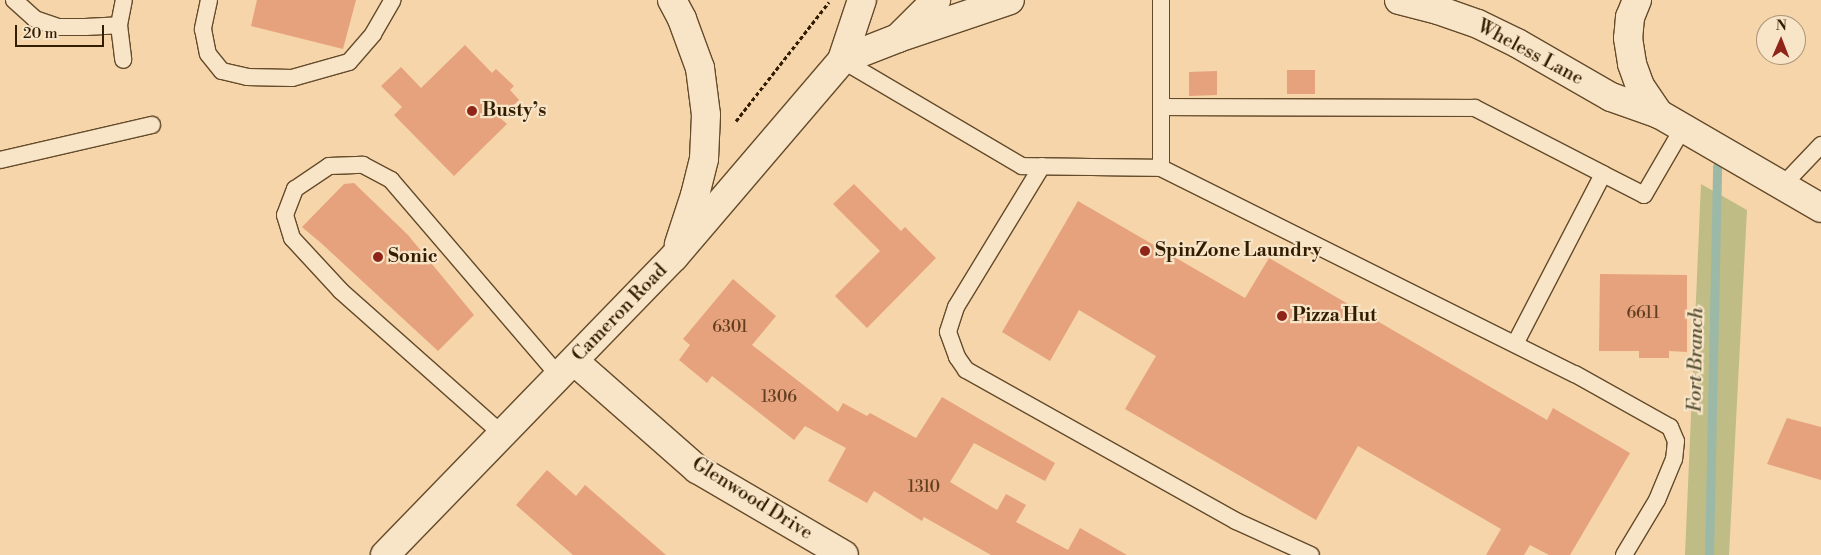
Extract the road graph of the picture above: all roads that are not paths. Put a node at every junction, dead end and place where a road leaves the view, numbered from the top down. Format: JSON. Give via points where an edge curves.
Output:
{"nodes":[{"id":1,"x":14,"y":0,"type":"edge"},
{"id":2,"x":124,"y":0,"type":"edge"},
{"id":3,"x":208,"y":0,"type":"edge"},
{"id":4,"x":393,"y":0,"type":"edge"},
{"id":5,"x":672,"y":0,"type":"edge"},
{"id":6,"x":862,"y":0,"type":"edge"},
{"id":7,"x":936,"y":0,"type":"edge"},
{"id":8,"x":1010,"y":0,"type":"edge"},
{"id":9,"x":1160,"y":0,"type":"edge"},
{"id":10,"x":1399,"y":0,"type":"edge"},
{"id":11,"x":1637,"y":0,"type":"edge"},
{"id":12,"x":119,"y":25,"type":"junction"},
{"id":13,"x":898,"y":38,"type":"junction"},
{"id":14,"x":123,"y":60,"type":"dead end"},
{"id":15,"x":842,"y":60,"type":"junction"},
{"id":16,"x":1161,"y":107,"type":"junction"},
{"id":17,"x":1659,"y":114,"type":"junction"},
{"id":18,"x":152,"y":125,"type":"dead end"},
{"id":19,"x":1683,"y":128,"type":"junction"},
{"id":20,"x":1821,"y":145,"type":"edge"},
{"id":21,"x":0,"y":160,"type":"edge"},
{"id":22,"x":1042,"y":166,"type":"junction"},
{"id":23,"x":1161,"y":168,"type":"junction"},
{"id":24,"x":1603,"y":174,"type":"junction"},
{"id":25,"x":1782,"y":186,"type":"junction"},
{"id":26,"x":1821,"y":208,"type":"edge"},
{"id":27,"x":674,"y":257,"type":"junction"},
{"id":28,"x":1515,"y":344,"type":"junction"},
{"id":29,"x":567,"y":368,"type":"junction"},
{"id":30,"x":502,"y":434,"type":"junction"},
{"id":31,"x":385,"y":555,"type":"edge"},
{"id":32,"x":844,"y":555,"type":"edge"},
{"id":33,"x":1311,"y":555,"type":"edge"},
{"id":34,"x":1624,"y":555,"type":"edge"}],
"edges":[{"from":1,"to":12,"type":"lane","via":[[35,19],[58,27]]},
{"from":2,"to":12,"type":"lane"},
{"from":3,"to":4,"type":"lane","via":[[203,29],[208,54],[222,71],[247,77],[292,78],[349,62],[373,34]]},
{"from":5,"to":27,"type":"main road","via":[[700,68],[706,115],[704,159]]},
{"from":6,"to":15,"type":"main road","name":"Cameron Road"},
{"from":7,"to":13,"type":"main road","name":"Cameron Road"},
{"from":8,"to":13,"type":"main road"},
{"from":9,"to":16,"type":"lane"},
{"from":10,"to":17,"type":"main road","name":"Wheless Lane","via":[[1478,24],[1611,97]]},
{"from":11,"to":17,"type":"main road","name":"Wheless Lane","via":[[1630,17],[1628,38],[1632,64],[1640,86]]},
{"from":12,"to":14,"type":"lane"},
{"from":13,"to":15,"type":"main road","name":"Cameron Road"},
{"from":15,"to":22,"type":"lane","via":[[1022,166]]},
{"from":15,"to":27,"type":"main road","name":"Cameron Road"},
{"from":16,"to":23,"type":"lane"},
{"from":16,"to":24,"type":"lane","via":[[1475,108]]},
{"from":17,"to":19,"type":"main road","name":"Wheless Lane"},
{"from":18,"to":21,"type":"lane"},
{"from":19,"to":24,"type":"lane","via":[[1644,195]]},
{"from":19,"to":25,"type":"main road","name":"Wheless Lane"},
{"from":20,"to":25,"type":"lane"},
{"from":22,"to":23,"type":"lane"},
{"from":22,"to":33,"type":"lane","via":[[956,307],[948,332],[957,357],[966,370],[1236,521]]},
{"from":23,"to":28,"type":"lane"},
{"from":24,"to":28,"type":"lane"},
{"from":25,"to":26,"type":"main road","name":"Wheless Lane"},
{"from":27,"to":29,"type":"main road","name":"Cameron Road"},
{"from":28,"to":34,"type":"lane","via":[[1670,427],[1676,441],[1674,458],[1657,500]]},
{"from":29,"to":30,"type":"main road","name":"Cameron Road"},
{"from":29,"to":30,"type":"lane","via":[[391,180],[363,165],[329,166],[295,189],[285,215],[292,238],[341,291]]},
{"from":29,"to":32,"type":"main road","name":"Glenwood Drive","via":[[697,468]]},
{"from":30,"to":31,"type":"main road","name":"Cameron Road"}]}
